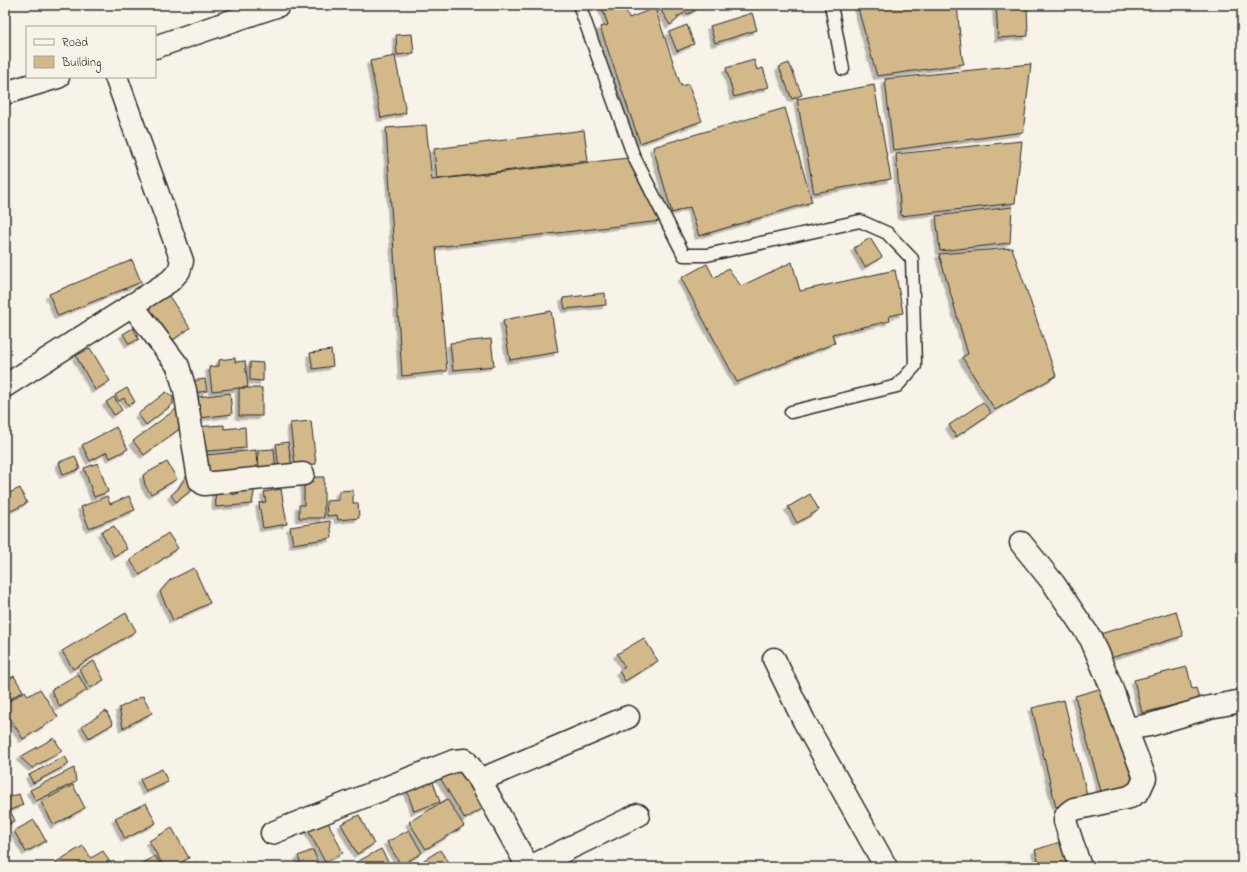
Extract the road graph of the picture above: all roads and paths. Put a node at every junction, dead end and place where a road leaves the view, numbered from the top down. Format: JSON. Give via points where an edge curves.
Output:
{"nodes":[{"id":1,"x":279,"y":5,"type":"edge"},
{"id":2,"x":579,"y":5,"type":"edge"},
{"id":3,"x":831,"y":5,"type":"edge"},
{"id":4,"x":156,"y":47,"type":"edge"},
{"id":5,"x":843,"y":69,"type":"dead end"},
{"id":6,"x":55,"y":78,"type":"edge"},
{"id":7,"x":116,"y":78,"type":"edge"},
{"id":8,"x":5,"y":93,"type":"edge"},
{"id":9,"x":132,"y":305,"type":"junction"},
{"id":10,"x":5,"y":386,"type":"edge"},
{"id":11,"x":791,"y":412,"type":"dead end"},
{"id":12,"x":303,"y":474,"type":"dead end"},
{"id":13,"x":1021,"y":543,"type":"dead end"},
{"id":14,"x":774,"y":659,"type":"dead end"},
{"id":15,"x":1242,"y":701,"type":"edge"},
{"id":16,"x":628,"y":717,"type":"dead end"},
{"id":17,"x":1126,"y":729,"type":"junction"},
{"id":18,"x":480,"y":780,"type":"junction"},
{"id":19,"x":638,"y":815,"type":"dead end"},
{"id":20,"x":272,"y":833,"type":"dead end"},
{"id":21,"x":529,"y":867,"type":"edge"},
{"id":22,"x":886,"y":867,"type":"edge"},
{"id":23,"x":1080,"y":867,"type":"edge"}],
"edges":[{"from":1,"to":4,"type":"street"},
{"from":2,"to":11,"type":"lane","via":[[634,157],[684,254],[708,255],[860,221],[887,233],[912,259],[915,366],[897,386]]},
{"from":3,"to":5,"type":"lane"},
{"from":6,"to":8,"type":"street"},
{"from":7,"to":9,"type":"street","via":[[182,261],[179,271],[170,281]]},
{"from":9,"to":10,"type":"street"},
{"from":9,"to":12,"type":"street","via":[[178,366],[185,390],[200,481],[204,484]]},
{"from":13,"to":17,"type":"street","via":[[1054,584],[1091,639]]},
{"from":14,"to":22,"type":"street","via":[[804,721]]},
{"from":15,"to":17,"type":"street"},
{"from":16,"to":18,"type":"street"},
{"from":17,"to":23,"type":"street","via":[[1145,778],[1139,791],[1130,798],[1074,809],[1065,817]]},
{"from":18,"to":20,"type":"street","via":[[465,760],[454,761]]},
{"from":18,"to":21,"type":"street"},
{"from":19,"to":21,"type":"street"}]}
